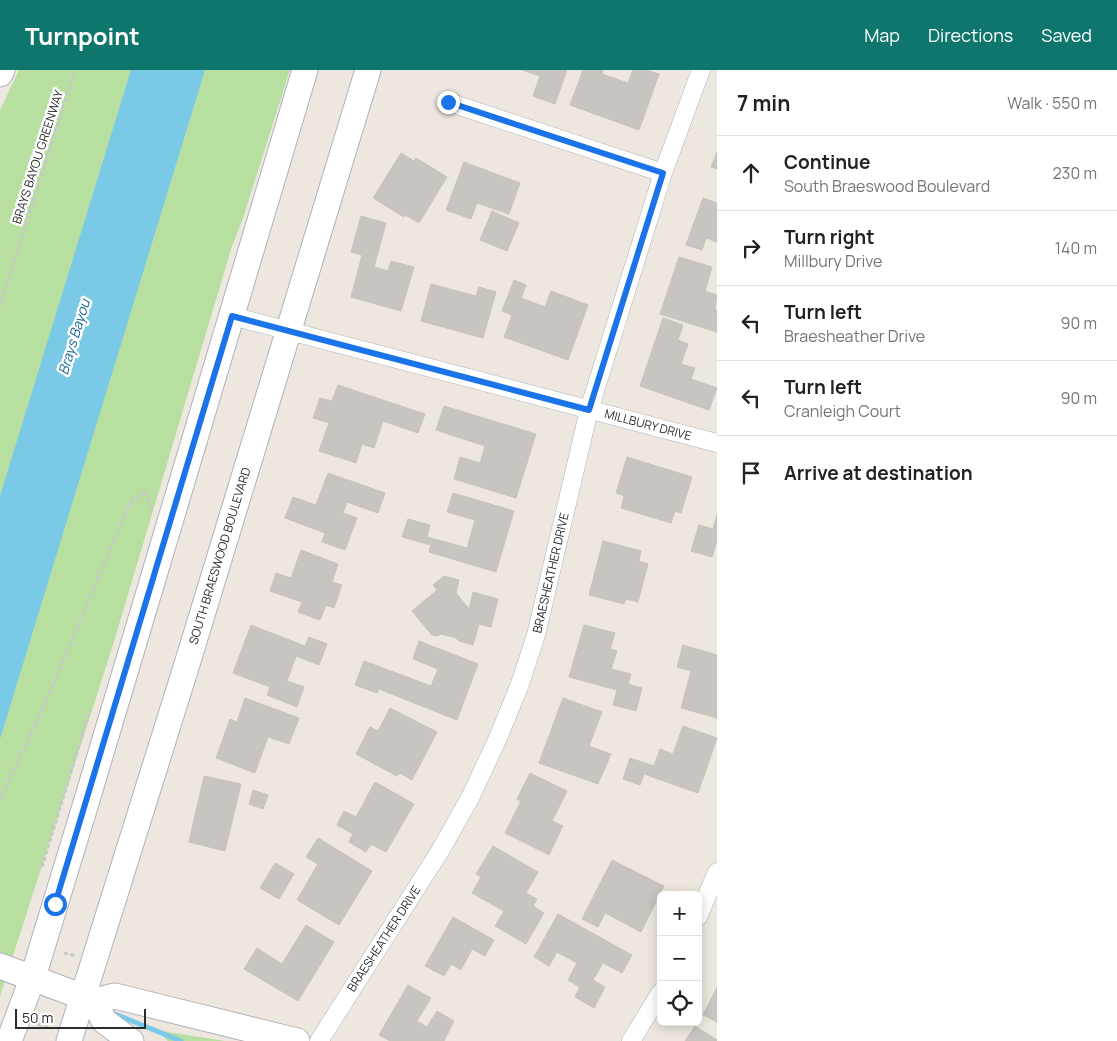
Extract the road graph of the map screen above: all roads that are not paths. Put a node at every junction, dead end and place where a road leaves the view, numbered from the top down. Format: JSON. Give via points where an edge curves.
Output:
{"nodes":[{"id":1,"x":2,"y":70,"type":"edge"},
{"id":2,"x":305,"y":70,"type":"edge"},
{"id":3,"x":368,"y":70,"type":"edge"},
{"id":4,"x":701,"y":70,"type":"edge"},
{"id":5,"x":0,"y":74,"type":"edge"},
{"id":6,"x":448,"y":102,"type":"dead end"},
{"id":7,"x":663,"y":173,"type":"junction"},
{"id":8,"x":232,"y":316,"type":"junction"},
{"id":9,"x":288,"y":331,"type":"junction"},
{"id":10,"x":589,"y":410,"type":"junction"},
{"id":11,"x":717,"y":443,"type":"edge"},
{"id":12,"x":717,"y":872,"type":"edge"},
{"id":13,"x":702,"y":908,"type":"edge"},
{"id":14,"x":0,"y":966,"type":"edge"},
{"id":15,"x":32,"y":977,"type":"junction"},
{"id":16,"x":89,"y":999,"type":"junction"},
{"id":17,"x":657,"y":999,"type":"edge"},
{"id":18,"x":60,"y":1035,"type":"edge"},
{"id":19,"x":9,"y":1041,"type":"edge"},
{"id":20,"x":131,"y":1041,"type":"edge"},
{"id":21,"x":297,"y":1041,"type":"edge"},
{"id":22,"x":319,"y":1041,"type":"edge"},
{"id":23,"x":631,"y":1041,"type":"edge"}],
"edges":[{"from":1,"to":5,"type":"main road"},
{"from":2,"to":8,"type":"main road"},
{"from":3,"to":9,"type":"main road","name":"SOUTH BRAESWOOD BOULEVARD"},
{"from":4,"to":7,"type":"street","name":"BRAESHEATHER DRIVE"},
{"from":6,"to":7,"type":"street"},
{"from":7,"to":10,"type":"street","name":"BRAESHEATHER DRIVE"},
{"from":8,"to":9,"type":"street","name":"MILLBURY DRIVE"},
{"from":8,"to":15,"type":"main road"},
{"from":9,"to":10,"type":"street","name":"MILLBURY DRIVE"},
{"from":9,"to":16,"type":"main road","name":"SOUTH BRAESWOOD BOULEVARD"},
{"from":10,"to":11,"type":"street","name":"MILLBURY DRIVE"},
{"from":10,"to":22,"type":"street","name":"BRAESHEATHER DRIVE","via":[[536,635],[498,738],[440,851]]},
{"from":12,"to":13,"type":"street"},
{"from":14,"to":15,"type":"main road"},
{"from":15,"to":16,"type":"main road"},
{"from":15,"to":19,"type":"main road"},
{"from":16,"to":18,"type":"main road","name":"SOUTH BRAESWOOD BOULEVARD"},
{"from":16,"to":20,"type":"main road","via":[[104,1021]]},
{"from":16,"to":21,"type":"main road","via":[[115,996]]},
{"from":17,"to":23,"type":"street"}]}
